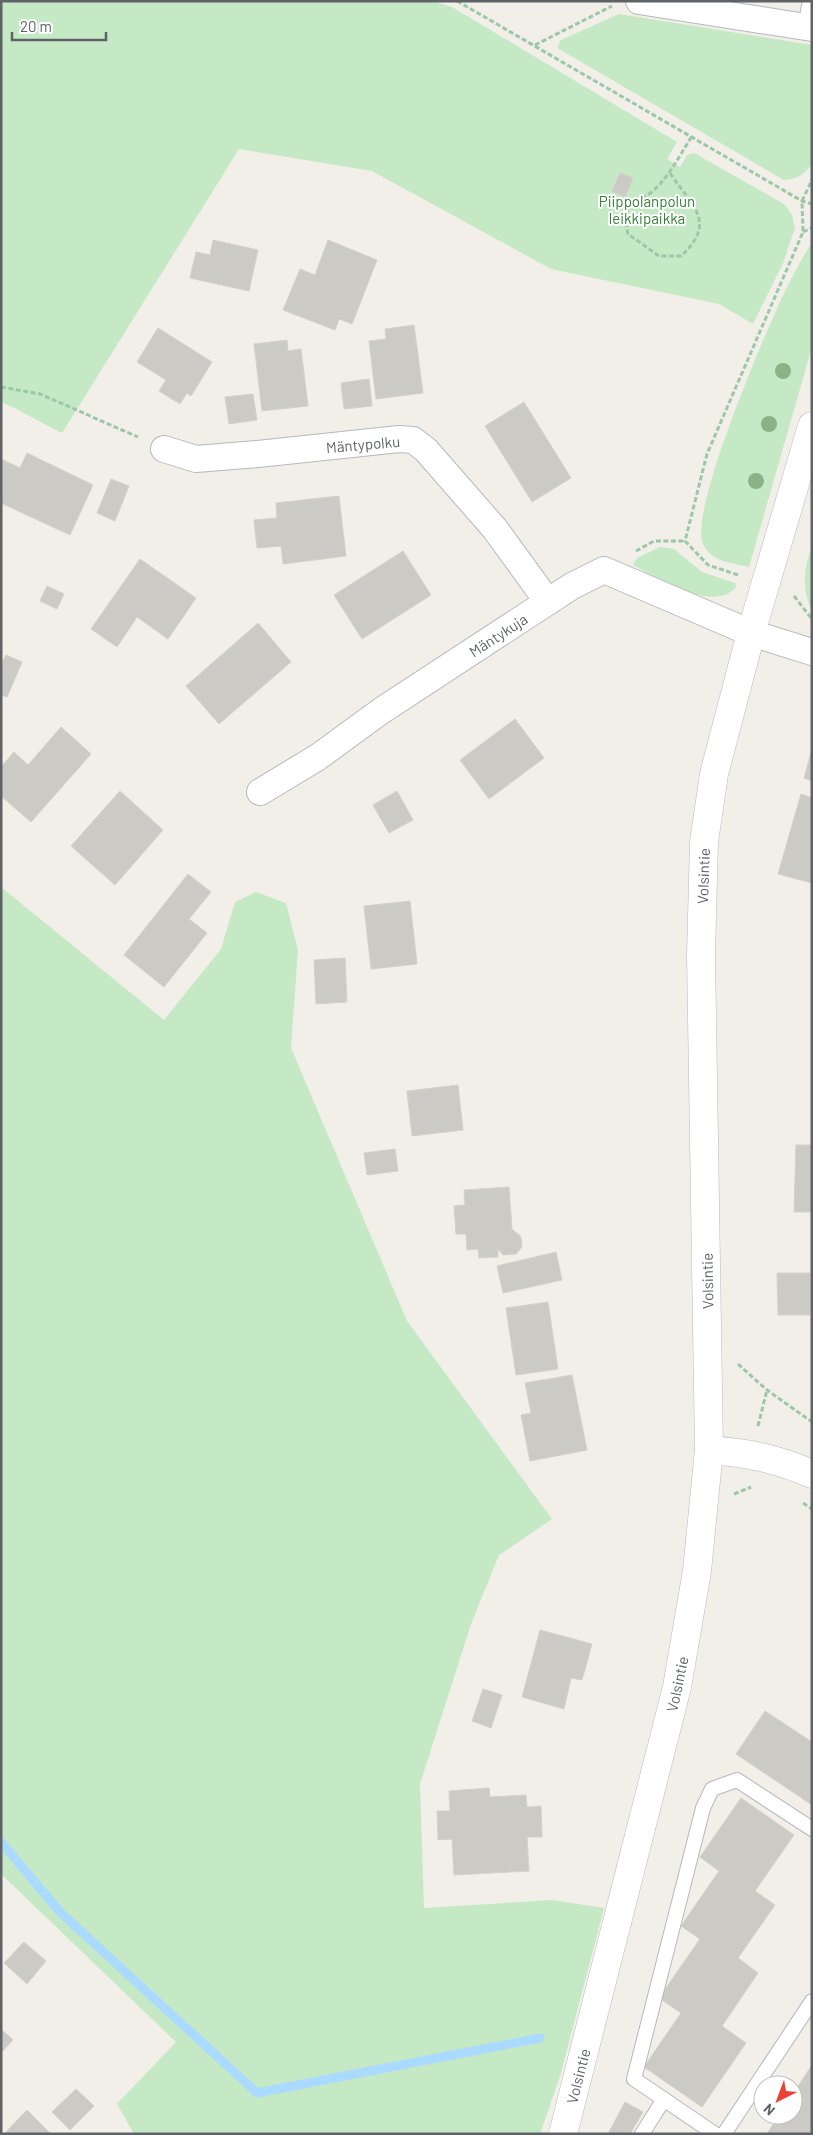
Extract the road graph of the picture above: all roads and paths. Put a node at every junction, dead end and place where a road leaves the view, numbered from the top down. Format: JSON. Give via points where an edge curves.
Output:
{"nodes":[{"id":1,"x":457,"y":1,"type":"edge"},
{"id":2,"x":640,"y":1,"type":"edge"},
{"id":3,"x":810,"y":1,"type":"edge"},
{"id":4,"x":610,"y":7,"type":"dead end"},
{"id":5,"x":808,"y":27,"type":"edge"},
{"id":6,"x":534,"y":45,"type":"junction"},
{"id":7,"x":692,"y":136,"type":"junction"},
{"id":8,"x":670,"y":173,"type":"junction"},
{"id":9,"x":812,"y":180,"type":"edge"},
{"id":10,"x":802,"y":201,"type":"junction"},
{"id":11,"x":812,"y":204,"type":"edge"},
{"id":12,"x":812,"y":228,"type":"edge"},
{"id":13,"x":803,"y":232,"type":"junction"},
{"id":14,"x":1,"y":387,"type":"edge"},
{"id":15,"x":812,"y":426,"type":"edge"},
{"id":16,"x":164,"y":449,"type":"joint"},
{"id":17,"x":686,"y":541,"type":"junction"},
{"id":18,"x":604,"y":570,"type":"junction"},
{"id":19,"x":766,"y":583,"type":"junction"},
{"id":20,"x":548,"y":602,"type":"junction"},
{"id":21,"x":812,"y":619,"type":"edge"},
{"id":22,"x":751,"y":633,"type":"junction"},
{"id":23,"x":812,"y":652,"type":"edge"},
{"id":24,"x":260,"y":792,"type":"dead end"},
{"id":25,"x":736,"y":1359,"type":"dead end"},
{"id":26,"x":812,"y":1422,"type":"edge"},
{"id":27,"x":708,"y":1450,"type":"junction"},
{"id":28,"x":812,"y":1474,"type":"edge"},
{"id":29,"x":812,"y":1829,"type":"edge"},
{"id":30,"x":812,"y":2001,"type":"edge"},
{"id":31,"x":664,"y":2099,"type":"junction"},
{"id":32,"x":563,"y":2134,"type":"edge"},
{"id":33,"x":642,"y":2134,"type":"edge"},
{"id":34,"x":715,"y":2134,"type":"edge"},
{"id":35,"x":724,"y":2134,"type":"edge"}],
"edges":[{"from":1,"to":6,"type":"path"},
{"from":2,"to":5,"type":"street"},
{"from":3,"to":5,"type":"lane"},
{"from":4,"to":6,"type":"path"},
{"from":6,"to":7,"type":"path"},
{"from":7,"to":8,"type":"path"},
{"from":7,"to":10,"type":"path"},
{"from":8,"to":8,"type":"path","via":[[652,192],[631,202],[624,214],[628,234],[659,256],[681,256],[694,244],[700,225],[699,213]]},
{"from":9,"to":10,"type":"path"},
{"from":10,"to":11,"type":"path"},
{"from":10,"to":13,"type":"path"},
{"from":12,"to":13,"type":"path"},
{"from":13,"to":17,"type":"path","via":[[708,454]]},
{"from":14,"to":16,"type":"path","via":[[40,394]]},
{"from":15,"to":19,"type":"street","name":"Volsintie"},
{"from":16,"to":20,"type":"street","name":"Mäntypolku","via":[[196,459],[413,440],[426,450],[494,529]]},
{"from":17,"to":18,"type":"path","via":[[654,541]]},
{"from":17,"to":19,"type":"path","via":[[708,565]]},
{"from":18,"to":20,"type":"street","name":"Mäntykuja"},
{"from":18,"to":22,"type":"street"},
{"from":19,"to":21,"type":"path","via":[[790,590]]},
{"from":19,"to":22,"type":"street","name":"Volsintie"},
{"from":20,"to":24,"type":"street","name":"Mäntykuja","via":[[381,711],[318,758]]},
{"from":22,"to":23,"type":"street"},
{"from":22,"to":27,"type":"street","name":"Volsintie","via":[[714,774],[704,842],[701,955]]},
{"from":25,"to":26,"type":"path","via":[[767,1390]]},
{"from":27,"to":28,"type":"street","via":[[751,1454]]},
{"from":27,"to":32,"type":"street","name":"Volsintie","via":[[697,1571],[677,1687]]},
{"from":29,"to":31,"type":"lane","via":[[737,1780],[712,1789],[703,1808],[634,2079]]},
{"from":30,"to":35,"type":"lane"},
{"from":31,"to":33,"type":"lane"},
{"from":31,"to":34,"type":"lane"}]}
